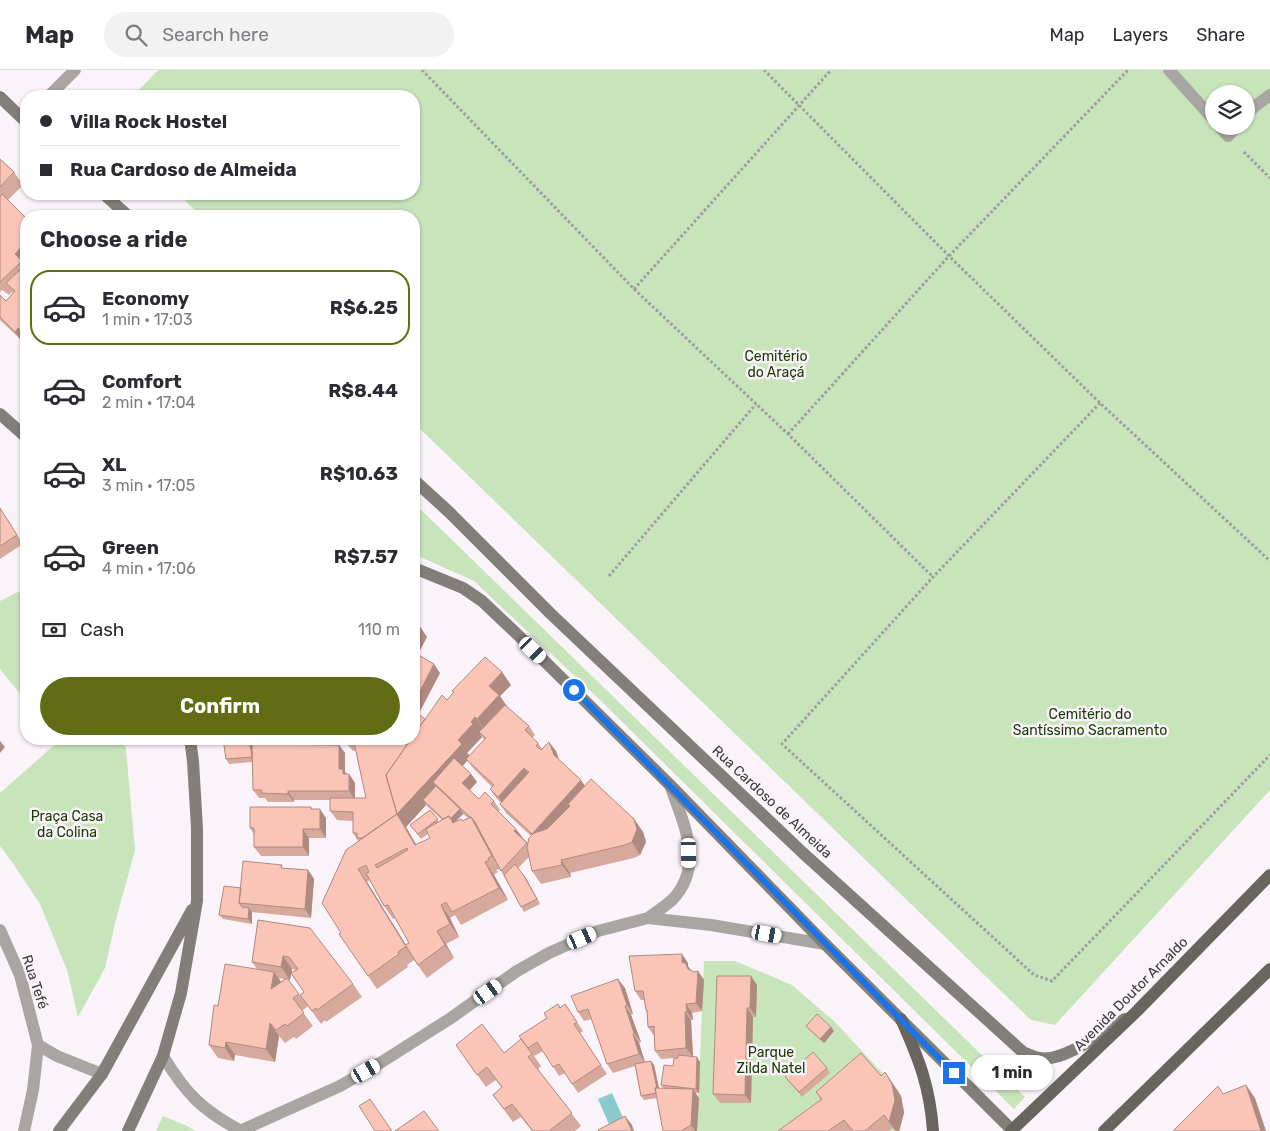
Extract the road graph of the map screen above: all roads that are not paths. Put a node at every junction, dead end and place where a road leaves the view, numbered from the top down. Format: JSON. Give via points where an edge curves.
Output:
{"nodes":[{"id":1,"x":75,"y":70,"type":"edge"},
{"id":2,"x":1169,"y":70,"type":"edge"},
{"id":3,"x":55,"y":90,"type":"edge"},
{"id":4,"x":1270,"y":96,"type":"edge"},
{"id":5,"x":0,"y":97,"type":"edge"},
{"id":6,"x":1255,"y":106,"type":"edge"},
{"id":7,"x":1205,"y":110,"type":"edge"},
{"id":8,"x":20,"y":115,"type":"edge"},
{"id":9,"x":111,"y":200,"type":"edge"},
{"id":10,"x":121,"y":210,"type":"edge"},
{"id":11,"x":0,"y":414,"type":"edge"},
{"id":12,"x":20,"y":432,"type":"edge"},
{"id":13,"x":420,"y":485,"type":"edge"},
{"id":14,"x":420,"y":570,"type":"edge"},
{"id":15,"x":191,"y":745,"type":"edge"},
{"id":16,"x":670,"y":785,"type":"junction"},
{"id":17,"x":1270,"y":874,"type":"edge"},
{"id":18,"x":197,"y":901,"type":"junction"},
{"id":19,"x":648,"y":918,"type":"junction"},
{"id":20,"x":0,"y":930,"type":"edge"},
{"id":21,"x":825,"y":944,"type":"junction"},
{"id":22,"x":1270,"y":968,"type":"edge"},
{"id":23,"x":1138,"y":1011,"type":"junction"},
{"id":24,"x":901,"y":1019,"type":"junction"},
{"id":25,"x":38,"y":1045,"type":"junction"},
{"id":26,"x":163,"y":1056,"type":"junction"},
{"id":27,"x":102,"y":1074,"type":"junction"},
{"id":28,"x":24,"y":1131,"type":"edge"},
{"id":29,"x":59,"y":1131,"type":"edge"},
{"id":30,"x":128,"y":1131,"type":"edge"},
{"id":31,"x":240,"y":1131,"type":"edge"},
{"id":32,"x":933,"y":1131,"type":"edge"},
{"id":33,"x":1012,"y":1131,"type":"edge"},
{"id":34,"x":1104,"y":1131,"type":"edge"}],
"edges":[{"from":1,"to":3,"type":"street"},
{"from":2,"to":7,"type":"street"},
{"from":4,"to":6,"type":"street"},
{"from":5,"to":8,"type":"main road"},
{"from":9,"to":10,"type":"main road"},
{"from":11,"to":12,"type":"main road"},
{"from":13,"to":23,"type":"main road","name":"Rua Cardoso de Almeida","via":[[803,853],[1024,1053],[1052,1058],[1071,1051]]},
{"from":14,"to":16,"type":"main road","via":[[462,588],[482,602]]},
{"from":15,"to":18,"type":"main road","via":[[197,828]]},
{"from":16,"to":19,"type":"street","via":[[689,841],[690,865],[684,883],[673,899]]},
{"from":16,"to":21,"type":"main road"},
{"from":17,"to":23,"type":"main road","name":"Avenida Doutor Arnaldo"},
{"from":18,"to":26,"type":"main road","via":[[181,993]]},
{"from":18,"to":27,"type":"main road"},
{"from":19,"to":21,"type":"street","via":[[711,924]]},
{"from":19,"to":31,"type":"street","via":[[598,931],[549,953],[517,971],[380,1064],[340,1086]]},
{"from":20,"to":25,"type":"street","name":"Rua Tefé","via":[[20,975]]},
{"from":21,"to":24,"type":"main road"},
{"from":22,"to":34,"type":"main road"},
{"from":23,"to":33,"type":"main road","name":"Avenida Doutor Arnaldo"},
{"from":24,"to":32,"type":"main road","via":[[928,1089]]},
{"from":24,"to":33,"type":"main road"},
{"from":25,"to":27,"type":"street"},
{"from":25,"to":28,"type":"street","name":"Rua Tefé"},
{"from":26,"to":30,"type":"main road"},
{"from":26,"to":31,"type":"street","via":[[177,1080],[196,1100],[216,1118]]},
{"from":27,"to":29,"type":"main road"}]}
